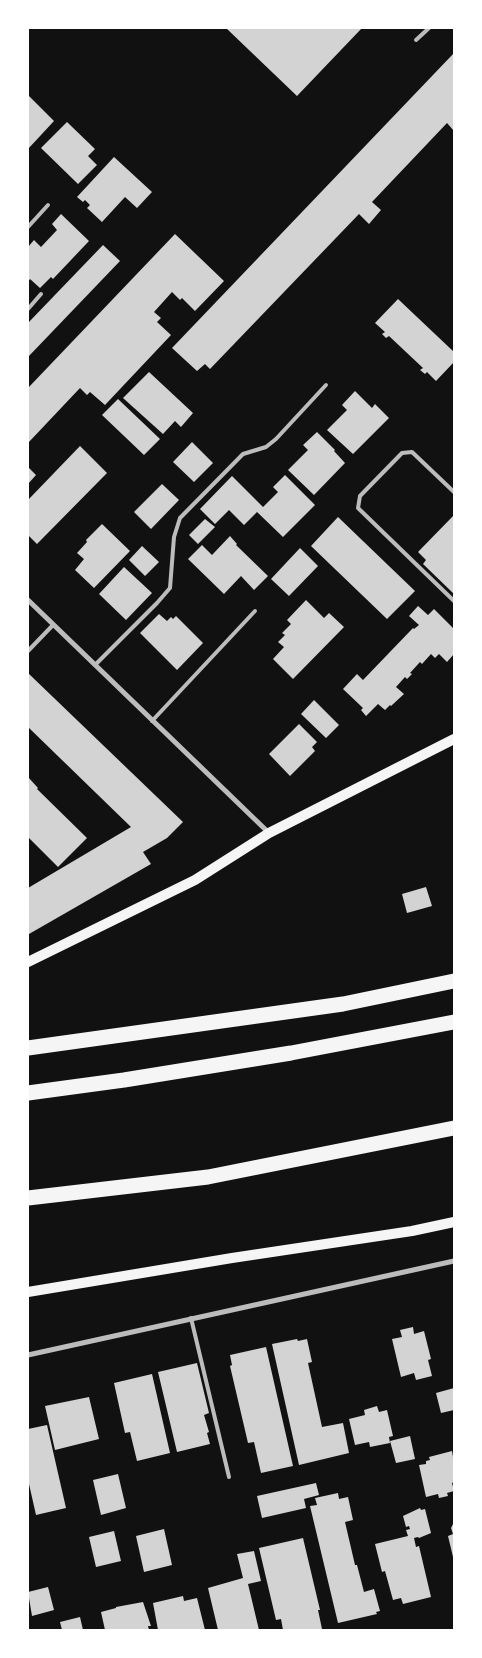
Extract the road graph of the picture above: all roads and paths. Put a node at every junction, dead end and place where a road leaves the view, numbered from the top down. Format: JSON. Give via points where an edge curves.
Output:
{"nodes":[{"id":1,"x":429,"y":28,"type":"edge"},
{"id":2,"x":416,"y":40,"type":"dead end"},
{"id":3,"x":48,"y":205,"type":"dead end"},
{"id":4,"x":28,"y":227,"type":"edge"},
{"id":5,"x":41,"y":294,"type":"dead end"},
{"id":6,"x":28,"y":309,"type":"edge"},
{"id":7,"x":326,"y":385,"type":"dead end"},
{"id":8,"x":454,"y":492,"type":"edge"},
{"id":9,"x":28,"y":600,"type":"edge"},
{"id":10,"x":454,"y":601,"type":"edge"},
{"id":11,"x":255,"y":611,"type":"dead end"},
{"id":12,"x":53,"y":625,"type":"junction"},
{"id":13,"x":28,"y":650,"type":"edge"},
{"id":14,"x":95,"y":665,"type":"junction"},
{"id":15,"x":152,"y":720,"type":"junction"},
{"id":16,"x":454,"y":739,"type":"edge"},
{"id":17,"x":269,"y":833,"type":"junction"},
{"id":18,"x":28,"y":962,"type":"edge"},
{"id":19,"x":454,"y":981,"type":"edge"},
{"id":20,"x":454,"y":1022,"type":"edge"},
{"id":21,"x":28,"y":1048,"type":"edge"},
{"id":22,"x":28,"y":1093,"type":"edge"},
{"id":23,"x":454,"y":1128,"type":"edge"},
{"id":24,"x":28,"y":1198,"type":"edge"},
{"id":25,"x":454,"y":1222,"type":"edge"},
{"id":26,"x":454,"y":1261,"type":"edge"},
{"id":27,"x":28,"y":1292,"type":"edge"},
{"id":28,"x":191,"y":1318,"type":"junction"},
{"id":29,"x":28,"y":1354,"type":"edge"},
{"id":30,"x":229,"y":1477,"type":"dead end"}],
"edges":[{"from":1,"to":2,"type":"lane"},
{"from":3,"to":4,"type":"lane"},
{"from":5,"to":6,"type":"lane"},
{"from":7,"to":14,"type":"lane","via":[[276,439],[266,447],[243,454],[180,518],[174,537],[170,588]]},
{"from":8,"to":10,"type":"lane","via":[[412,452],[402,453],[360,496],[358,508]]},
{"from":9,"to":12,"type":"street"},
{"from":11,"to":15,"type":"lane"},
{"from":12,"to":13,"type":"lane"},
{"from":12,"to":14,"type":"street"},
{"from":14,"to":15,"type":"street"},
{"from":15,"to":17,"type":"street"},
{"from":16,"to":17,"type":"main road"},
{"from":17,"to":18,"type":"main road","via":[[195,880]]},
{"from":19,"to":21,"type":"highway","via":[[343,1004]]},
{"from":20,"to":22,"type":"highway","via":[[292,1053]]},
{"from":23,"to":24,"type":"highway","via":[[208,1177]]},
{"from":25,"to":27,"type":"main road"},
{"from":26,"to":28,"type":"street"},
{"from":28,"to":29,"type":"street"},
{"from":28,"to":30,"type":"lane"}]}
